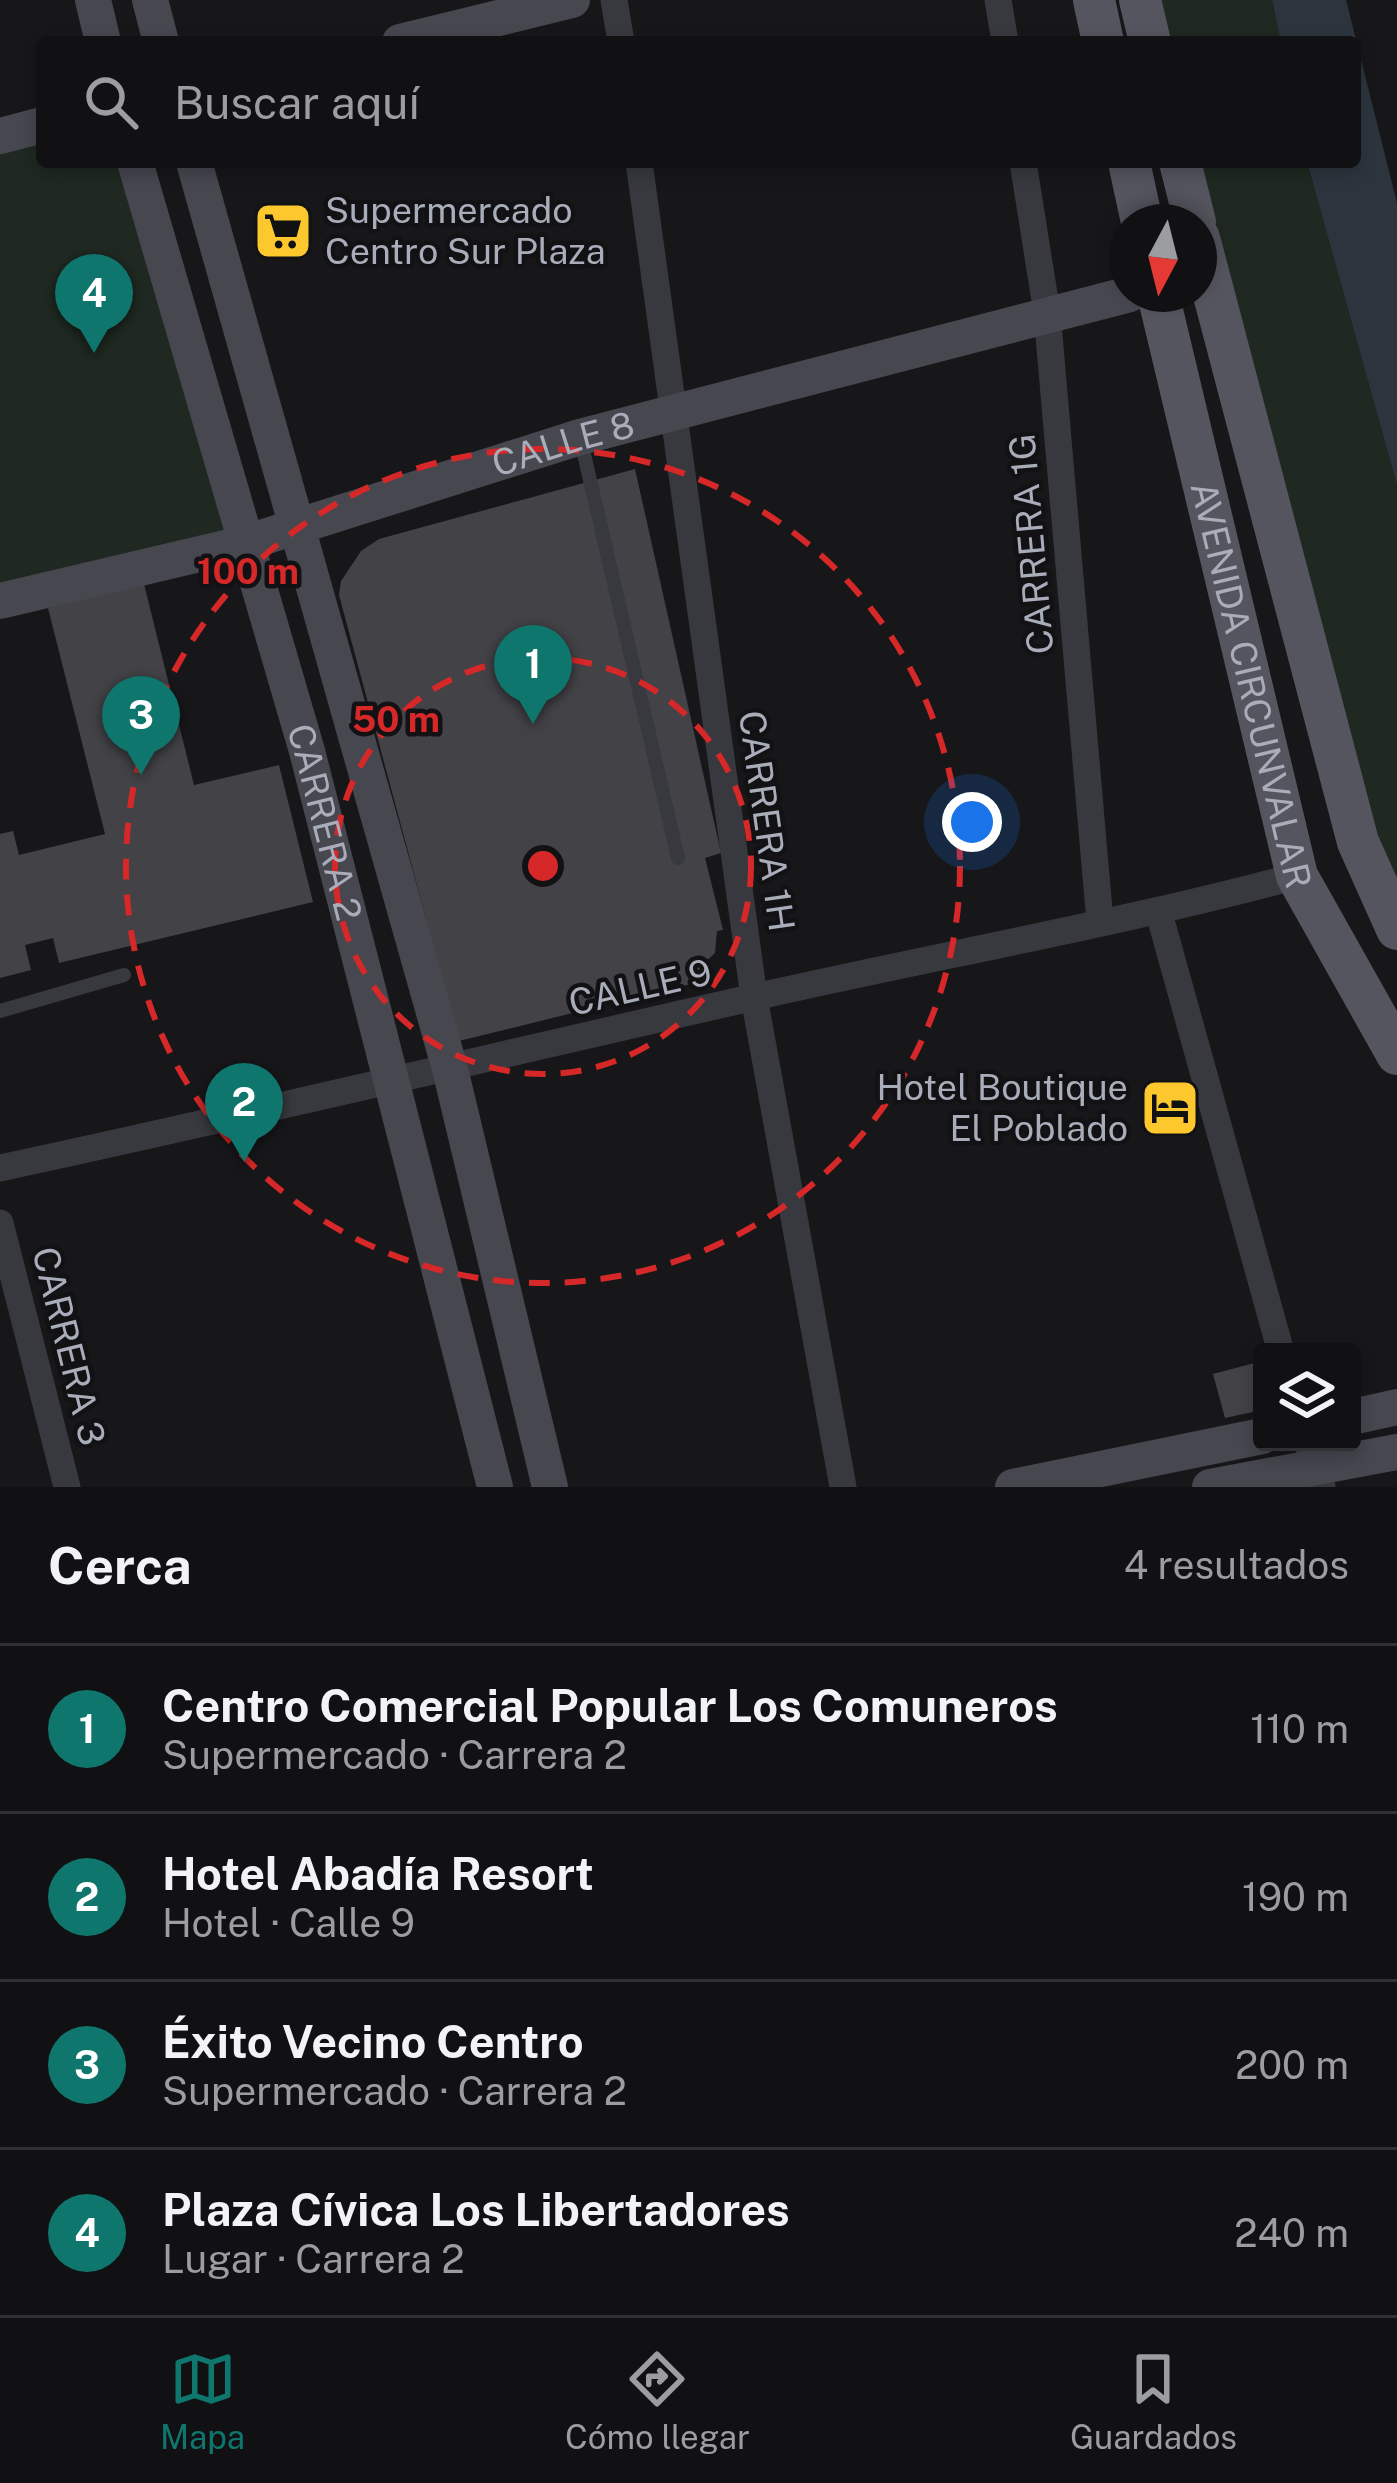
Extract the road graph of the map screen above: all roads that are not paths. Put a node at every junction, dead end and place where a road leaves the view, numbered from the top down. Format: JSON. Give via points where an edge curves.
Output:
{"nodes":[{"id":1,"x":93,"y":0,"type":"edge"},
{"id":2,"x":150,"y":0,"type":"edge"},
{"id":3,"x":572,"y":0,"type":"edge"},
{"id":4,"x":614,"y":0,"type":"edge"},
{"id":5,"x":998,"y":0,"type":"edge"},
{"id":6,"x":1094,"y":0,"type":"edge"},
{"id":7,"x":1140,"y":0,"type":"edge"},
{"id":8,"x":102,"y":36,"type":"edge"},
{"id":9,"x":159,"y":36,"type":"edge"},
{"id":10,"x":425,"y":36,"type":"edge"},
{"id":11,"x":620,"y":36,"type":"edge"},
{"id":12,"x":1004,"y":36,"type":"edge"},
{"id":13,"x":1102,"y":36,"type":"edge"},
{"id":14,"x":1149,"y":36,"type":"edge"},
{"id":15,"x":36,"y":127,"type":"edge"},
{"id":16,"x":0,"y":136,"type":"edge"},
{"id":17,"x":137,"y":168,"type":"edge"},
{"id":18,"x":196,"y":168,"type":"edge"},
{"id":19,"x":640,"y":168,"type":"edge"},
{"id":20,"x":1024,"y":168,"type":"edge"},
{"id":21,"x":1130,"y":168,"type":"edge"},
{"id":22,"x":1182,"y":168,"type":"edge"},
{"id":23,"x":1138,"y":204,"type":"edge"},
{"id":24,"x":1190,"y":204,"type":"edge"},
{"id":25,"x":1109,"y":299,"type":"edge"},
{"id":26,"x":1217,"y":306,"type":"edge"},
{"id":27,"x":1162,"y":312,"type":"edge"},
{"id":28,"x":1047,"y":313,"type":"junction"},
{"id":29,"x":676,"y":411,"type":"junction"},
{"id":30,"x":580,"y":437,"type":"junction"},
{"id":31,"x":297,"y":525,"type":"junction"},
{"id":32,"x":242,"y":544,"type":"junction"},
{"id":33,"x":0,"y":601,"type":"edge"},
{"id":34,"x":678,"y":858,"type":"dead end"},
{"id":35,"x":1297,"y":876,"type":"junction"},
{"id":36,"x":1159,"y":913,"type":"junction"},
{"id":37,"x":1100,"y":922,"type":"junction"},
{"id":38,"x":1397,"y":929,"type":"edge"},
{"id":39,"x":124,"y":975,"type":"dead end"},
{"id":40,"x":754,"y":997,"type":"junction"},
{"id":41,"x":0,"y":1011,"type":"edge"},
{"id":42,"x":1397,"y":1054,"type":"edge"},
{"id":43,"x":449,"y":1069,"type":"junction"},
{"id":44,"x":390,"y":1085,"type":"junction"},
{"id":45,"x":0,"y":1168,"type":"edge"},
{"id":46,"x":0,"y":1223,"type":"edge"},
{"id":47,"x":1278,"y":1343,"type":"edge"},
{"id":48,"x":1397,"y":1408,"type":"edge"},
{"id":49,"x":1361,"y":1415,"type":"edge"},
{"id":50,"x":1253,"y":1438,"type":"edge"},
{"id":51,"x":1397,"y":1452,"type":"edge"},
{"id":52,"x":1315,"y":1465,"type":"edge"},
{"id":53,"x":68,"y":1487,"type":"edge"},
{"id":54,"x":495,"y":1487,"type":"edge"},
{"id":55,"x":550,"y":1487,"type":"edge"},
{"id":56,"x":843,"y":1487,"type":"edge"},
{"id":57,"x":1013,"y":1487,"type":"edge"},
{"id":58,"x":1210,"y":1487,"type":"edge"}],
"edges":[{"from":1,"to":8,"type":"main road"},
{"from":2,"to":9,"type":"main road"},
{"from":3,"to":10,"type":"main road"},
{"from":4,"to":11,"type":"street"},
{"from":5,"to":12,"type":"street"},
{"from":6,"to":13,"type":"main road"},
{"from":7,"to":14,"type":"main road"},
{"from":15,"to":16,"type":"main road"},
{"from":17,"to":32,"type":"main road","name":"CARRERA 2"},
{"from":18,"to":31,"type":"main road","name":"CARRERA 2"},
{"from":19,"to":29,"type":"street","name":"CARRERA 1H"},
{"from":20,"to":28,"type":"street","name":"CARRERA 1G"},
{"from":21,"to":23,"type":"main road"},
{"from":22,"to":24,"type":"main road"},
{"from":25,"to":28,"type":"main road","name":"CALLE 8"},
{"from":26,"to":38,"type":"main road","name":"AVENIDA CIRCUNVALAR","via":[[1358,842]]},
{"from":27,"to":35,"type":"main road","name":"AVENIDA CIRCUNVALAR"},
{"from":28,"to":29,"type":"main road","name":"CALLE 8"},
{"from":28,"to":37,"type":"street","name":"CARRERA 1G"},
{"from":29,"to":30,"type":"main road","name":"CALLE 8"},
{"from":29,"to":40,"type":"street","name":"CARRERA 1H"},
{"from":30,"to":31,"type":"main road","name":"CALLE 8"},
{"from":30,"to":34,"type":"lane"},
{"from":31,"to":32,"type":"main road","name":"CALLE 8"},
{"from":31,"to":43,"type":"main road","name":"CARRERA 2"},
{"from":32,"to":33,"type":"main road","name":"CALLE 8"},
{"from":32,"to":44,"type":"main road","name":"CARRERA 2","via":[[307,751]]},
{"from":35,"to":36,"type":"street","name":"CALLE 9"},
{"from":35,"to":42,"type":"main road","name":"AVENIDA CIRCUNVALAR"},
{"from":36,"to":37,"type":"street","name":"CALLE 9"},
{"from":36,"to":47,"type":"street"},
{"from":37,"to":40,"type":"street","name":"CALLE 9"},
{"from":39,"to":41,"type":"lane"},
{"from":40,"to":43,"type":"street","name":"CALLE 9"},
{"from":40,"to":56,"type":"street","name":"CARRERA 1H"},
{"from":43,"to":44,"type":"street","name":"CALLE 9"},
{"from":43,"to":55,"type":"main road","name":"CARRERA 2"},
{"from":44,"to":45,"type":"street","name":"CALLE 9"},
{"from":44,"to":54,"type":"main road","name":"CARRERA 2"},
{"from":46,"to":53,"type":"street","name":"CARRERA 3"},
{"from":48,"to":49,"type":"main road"},
{"from":50,"to":57,"type":"main road"},
{"from":51,"to":52,"type":"main road"},
{"from":52,"to":58,"type":"main road"}]}
